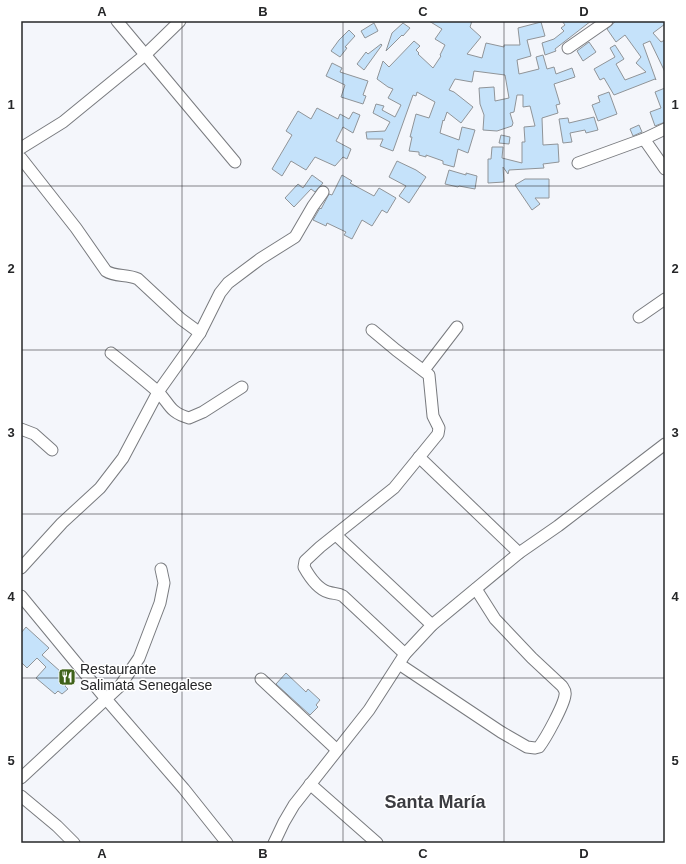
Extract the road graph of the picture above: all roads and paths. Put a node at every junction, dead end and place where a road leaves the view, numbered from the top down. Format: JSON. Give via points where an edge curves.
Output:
{"nodes":[{"id":1,"x":117,"y":21,"type":"edge"},
{"id":2,"x":180,"y":21,"type":"edge"},
{"id":3,"x":607,"y":21,"type":"edge"},
{"id":4,"x":568,"y":48,"type":"dead end"},
{"id":5,"x":145,"y":55,"type":"junction"},
{"id":6,"x":665,"y":128,"type":"edge"},
{"id":7,"x":644,"y":139,"type":"junction"},
{"id":8,"x":21,"y":148,"type":"edge"},
{"id":9,"x":21,"y":158,"type":"edge"},
{"id":10,"x":235,"y":162,"type":"dead end"},
{"id":11,"x":578,"y":163,"type":"dead end"},
{"id":12,"x":665,"y":170,"type":"edge"},
{"id":13,"x":323,"y":192,"type":"dead end"},
{"id":14,"x":665,"y":299,"type":"edge"},
{"id":15,"x":639,"y":317,"type":"dead end"},
{"id":16,"x":457,"y":327,"type":"dead end"},
{"id":17,"x":372,"y":330,"type":"dead end"},
{"id":18,"x":200,"y":333,"type":"junction"},
{"id":19,"x":112,"y":353,"type":"dead end"},
{"id":20,"x":424,"y":370,"type":"junction"},
{"id":21,"x":242,"y":387,"type":"dead end"},
{"id":22,"x":158,"y":392,"type":"junction"},
{"id":23,"x":21,"y":428,"type":"edge"},
{"id":24,"x":665,"y":445,"type":"edge"},
{"id":25,"x":52,"y":450,"type":"dead end"},
{"id":26,"x":419,"y":457,"type":"junction"},
{"id":27,"x":336,"y":535,"type":"junction"},
{"id":28,"x":519,"y":553,"type":"junction"},
{"id":29,"x":21,"y":568,"type":"edge"},
{"id":30,"x":161,"y":569,"type":"dead end"},
{"id":31,"x":476,"y":589,"type":"junction"},
{"id":32,"x":21,"y":596,"type":"edge"},
{"id":33,"x":432,"y":625,"type":"junction"},
{"id":34,"x":405,"y":654,"type":"junction"},
{"id":35,"x":399,"y":664,"type":"junction"},
{"id":36,"x":261,"y":679,"type":"dead end"},
{"id":37,"x":106,"y":699,"type":"junction"},
{"id":38,"x":337,"y":750,"type":"junction"},
{"id":39,"x":21,"y":778,"type":"edge"},
{"id":40,"x":310,"y":784,"type":"junction"},
{"id":41,"x":21,"y":796,"type":"edge"},
{"id":42,"x":74,"y":843,"type":"edge"},
{"id":43,"x":228,"y":843,"type":"edge"},
{"id":44,"x":274,"y":843,"type":"edge"},
{"id":45,"x":377,"y":843,"type":"edge"}],
"edges":[{"from":1,"to":5,"type":"street"},
{"from":2,"to":5,"type":"street"},
{"from":3,"to":4,"type":"street"},
{"from":5,"to":8,"type":"street","via":[[63,122]]},
{"from":5,"to":10,"type":"street"},
{"from":6,"to":7,"type":"street"},
{"from":7,"to":11,"type":"street"},
{"from":7,"to":12,"type":"street"},
{"from":9,"to":18,"type":"street","via":[[106,271],[111,275],[138,279]]},
{"from":13,"to":18,"type":"street","via":[[295,237],[228,283],[220,293]]},
{"from":14,"to":15,"type":"street"},
{"from":16,"to":20,"type":"street"},
{"from":17,"to":20,"type":"street"},
{"from":18,"to":22,"type":"street"},
{"from":19,"to":22,"type":"street"},
{"from":20,"to":26,"type":"street","via":[[429,375],[432,411],[439,428],[438,434]]},
{"from":21,"to":22,"type":"street","via":[[189,418],[177,414]]},
{"from":22,"to":29,"type":"street","via":[[123,458],[100,488],[62,523]]},
{"from":23,"to":25,"type":"street","via":[[34,434]]},
{"from":24,"to":28,"type":"street"},
{"from":26,"to":27,"type":"street","via":[[394,488]]},
{"from":26,"to":28,"type":"street"},
{"from":27,"to":33,"type":"street"},
{"from":27,"to":34,"type":"street","via":[[305,561],[304,568],[321,588],[343,596]]},
{"from":28,"to":31,"type":"street"},
{"from":30,"to":37,"type":"street","via":[[164,583],[160,603],[140,658],[120,686]]},
{"from":31,"to":33,"type":"street"},
{"from":31,"to":35,"type":"street","via":[[496,619],[565,690],[566,695],[562,704],[539,747],[527,746],[501,732]]},
{"from":32,"to":37,"type":"street"},
{"from":33,"to":34,"type":"street"},
{"from":34,"to":35,"type":"street"},
{"from":35,"to":38,"type":"street","via":[[369,710]]},
{"from":36,"to":38,"type":"street"},
{"from":37,"to":39,"type":"street"},
{"from":37,"to":43,"type":"street","via":[[146,743]]},
{"from":38,"to":40,"type":"street"},
{"from":40,"to":44,"type":"street","via":[[294,805]]},
{"from":40,"to":45,"type":"street"},
{"from":41,"to":42,"type":"street"}]}
